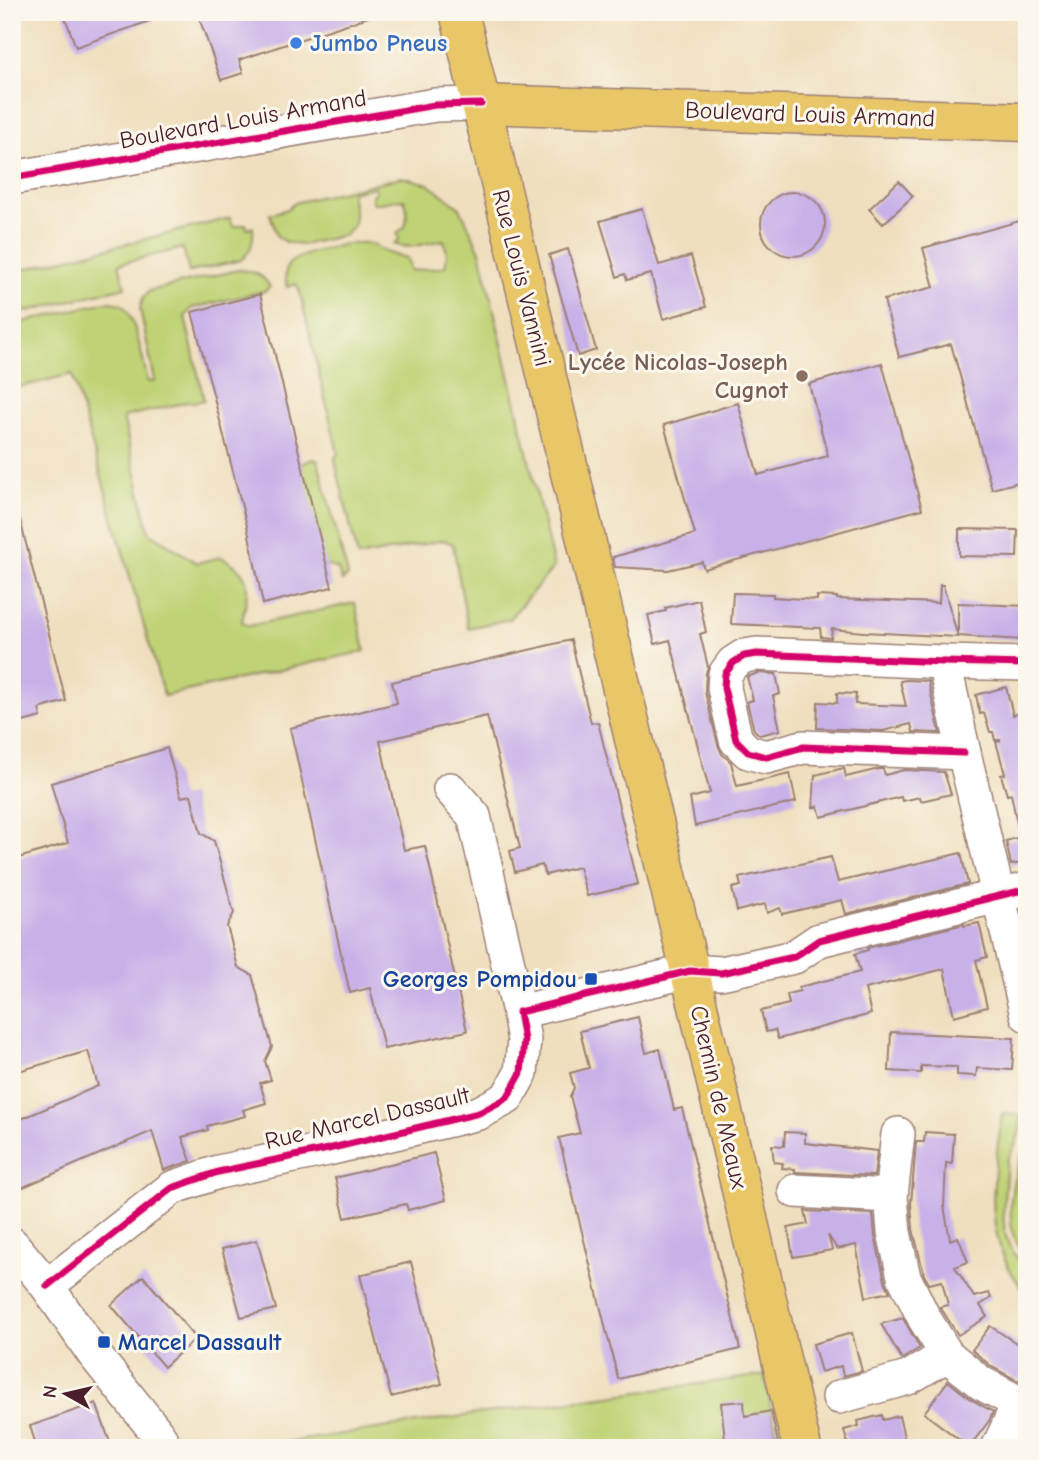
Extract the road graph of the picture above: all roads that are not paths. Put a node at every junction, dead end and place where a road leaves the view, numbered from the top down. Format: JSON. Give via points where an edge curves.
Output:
{"nodes":[{"id":1,"x":459,"y":12,"type":"edge"},
{"id":2,"x":481,"y":104,"type":"junction"},
{"id":3,"x":1027,"y":122,"type":"edge"},
{"id":4,"x":12,"y":178,"type":"edge"},
{"id":5,"x":587,"y":543,"type":"joint"},
{"id":6,"x":944,"y":662,"type":"junction"},
{"id":7,"x":1027,"y":664,"type":"edge"},
{"id":8,"x":964,"y":753,"type":"junction"},
{"id":9,"x":450,"y":789,"type":"dead end"},
{"id":10,"x":1013,"y":893,"type":"edge"},
{"id":11,"x":690,"y":971,"type":"junction"},
{"id":12,"x":519,"y":1012,"type":"junction"},
{"id":13,"x":1027,"y":1015,"type":"edge"},
{"id":14,"x":898,"y":1134,"type":"dead end"},
{"id":15,"x":794,"y":1191,"type":"dead end"},
{"id":16,"x":891,"y":1196,"type":"junction"},
{"id":17,"x":12,"y":1244,"type":"edge"},
{"id":18,"x":47,"y":1286,"type":"junction"},
{"id":19,"x":947,"y":1355,"type":"junction"},
{"id":20,"x":839,"y":1397,"type":"dead end"},
{"id":21,"x":1022,"y":1406,"type":"edge"},
{"id":22,"x":164,"y":1448,"type":"edge"},
{"id":23,"x":802,"y":1448,"type":"edge"},
{"id":24,"x":998,"y":1448,"type":"edge"}],
"edges":[{"from":1,"to":2,"type":"main road","name":"Rue Louis Vannini"},
{"from":2,"to":3,"type":"main road","name":"Boulevard Louis Armand"},
{"from":2,"to":4,"type":"street","name":"Boulevard Louis Armand","via":[[435,106]]},
{"from":2,"to":5,"type":"main road","name":"Rue Louis Vannini"},
{"from":5,"to":11,"type":"main road","name":"Chemin de Meaux"},
{"from":6,"to":7,"type":"street"},
{"from":6,"to":8,"type":"street"},
{"from":6,"to":8,"type":"street","via":[[757,654],[733,663],[724,674],[724,688],[736,740],[748,752],[766,757],[803,747]]},
{"from":8,"to":10,"type":"street"},
{"from":9,"to":12,"type":"street","name":"Rue Marcel Dassault","via":[[474,816]]},
{"from":10,"to":11,"type":"street","via":[[819,940],[790,934],[718,953]]},
{"from":10,"to":13,"type":"street"},
{"from":11,"to":12,"type":"street"},
{"from":11,"to":23,"type":"main road","name":"Chemin de Meaux"},
{"from":12,"to":18,"type":"street","name":"Rue Marcel Dassault","via":[[524,1040],[521,1073],[507,1098],[479,1113],[219,1172],[172,1188]]},
{"from":14,"to":16,"type":"street"},
{"from":15,"to":16,"type":"street"},
{"from":16,"to":19,"type":"street","via":[[904,1277]]},
{"from":17,"to":18,"type":"street"},
{"from":18,"to":22,"type":"street"},
{"from":19,"to":20,"type":"street","via":[[908,1378]]},
{"from":19,"to":21,"type":"street","via":[[981,1383]]},
{"from":21,"to":24,"type":"street"}]}
